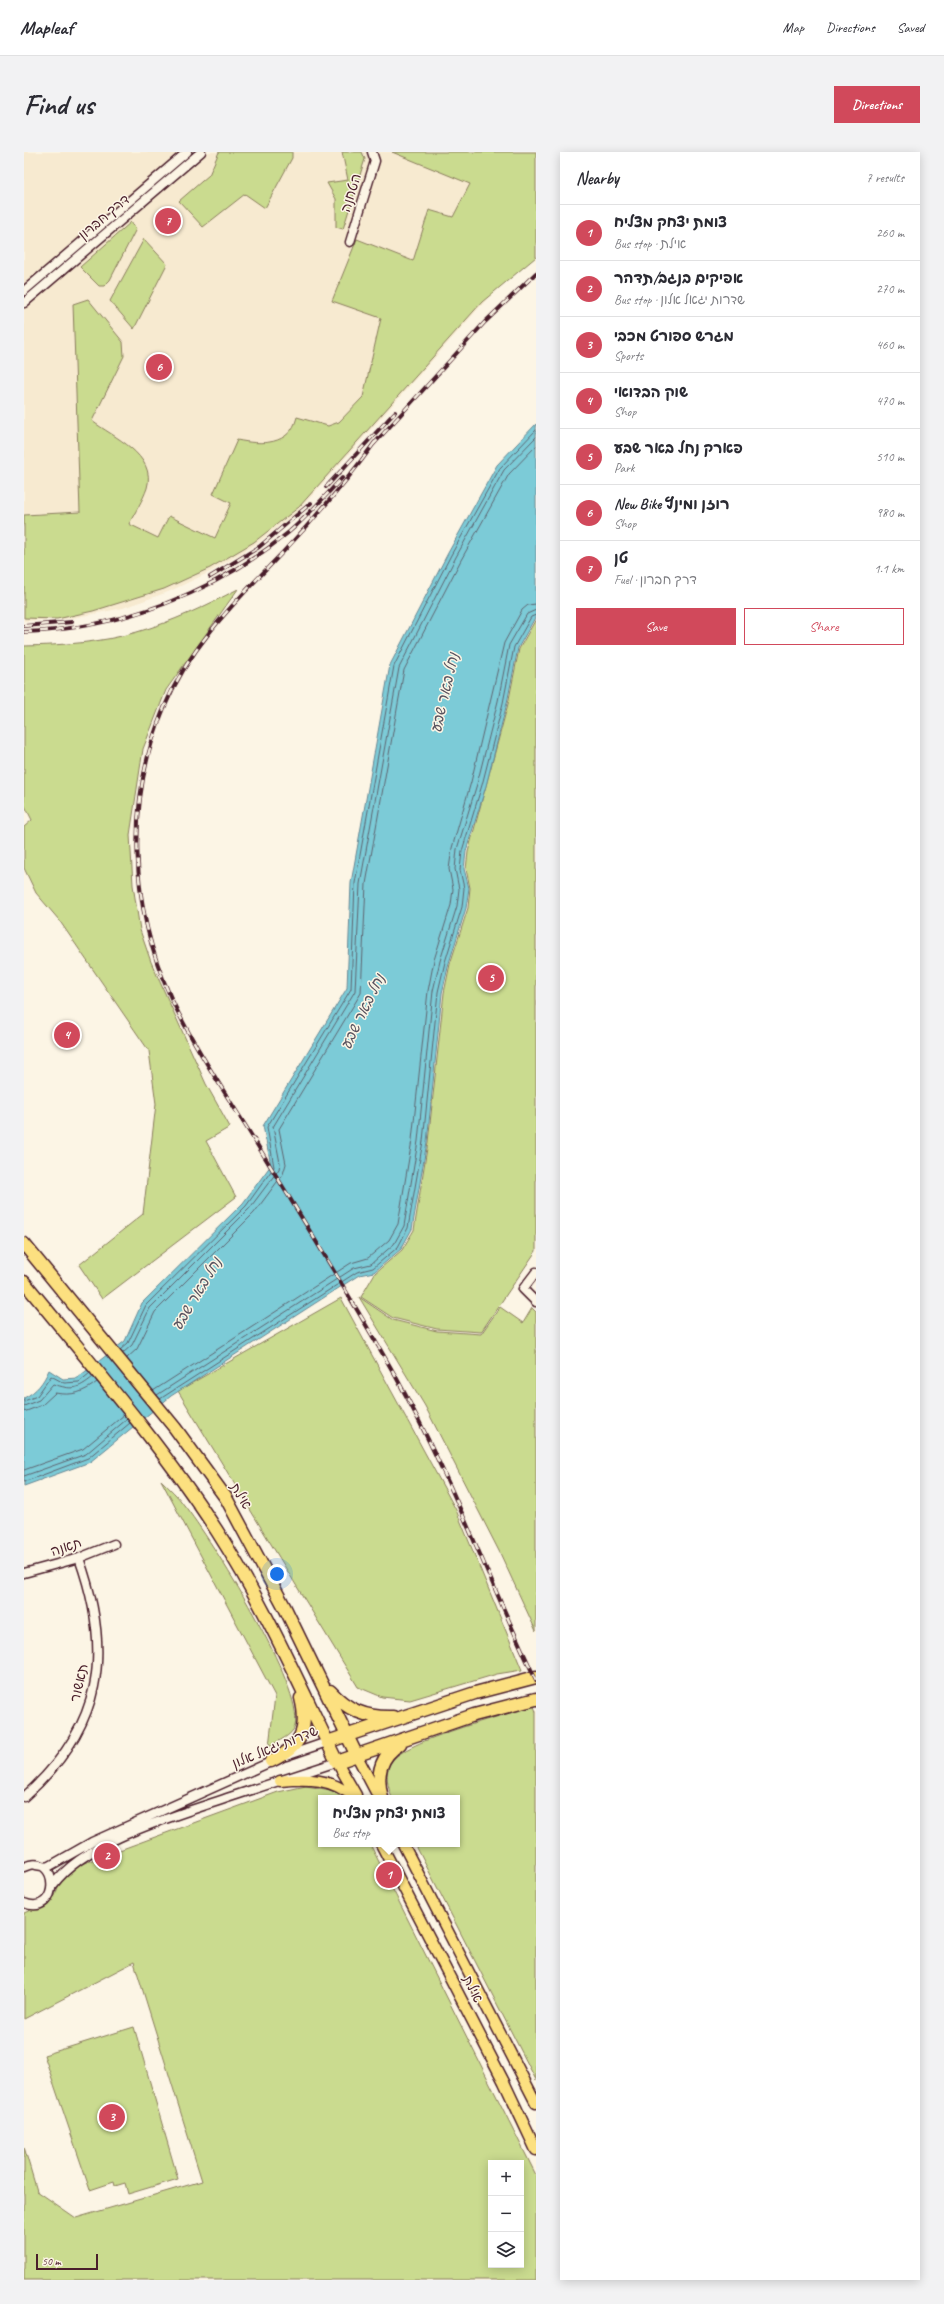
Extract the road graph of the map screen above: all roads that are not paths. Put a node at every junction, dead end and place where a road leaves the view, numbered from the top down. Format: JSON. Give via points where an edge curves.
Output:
{"nodes":[{"id":1,"x":187,"y":152,"type":"edge"},
{"id":2,"x":201,"y":152,"type":"edge"},
{"id":3,"x":372,"y":152,"type":"edge"},
{"id":4,"x":350,"y":242,"type":"dead end"},
{"id":5,"x":24,"y":291,"type":"edge"},
{"id":6,"x":24,"y":302,"type":"edge"},
{"id":7,"x":24,"y":1244,"type":"edge"},
{"id":8,"x":536,"y":1272,"type":"edge"},
{"id":9,"x":24,"y":1282,"type":"edge"},
{"id":10,"x":536,"y":1302,"type":"edge"},
{"id":11,"x":114,"y":1544,"type":"dead end"},
{"id":12,"x":79,"y":1558,"type":"junction"},
{"id":13,"x":24,"y":1573,"type":"edge"},
{"id":14,"x":295,"y":1676,"type":"junction"},
{"id":15,"x":536,"y":1677,"type":"edge"},
{"id":16,"x":322,"y":1682,"type":"junction"},
{"id":17,"x":536,"y":1699,"type":"edge"},
{"id":18,"x":404,"y":1716,"type":"junction"},
{"id":19,"x":347,"y":1735,"type":"junction"},
{"id":20,"x":410,"y":1737,"type":"junction"},
{"id":21,"x":327,"y":1742,"type":"junction"},
{"id":22,"x":357,"y":1756,"type":"junction"},
{"id":23,"x":271,"y":1761,"type":"junction"},
{"id":24,"x":337,"y":1762,"type":"junction"},
{"id":25,"x":280,"y":1781,"type":"junction"},
{"id":26,"x":352,"y":1795,"type":"edge"},
{"id":27,"x":354,"y":1795,"type":"edge"},
{"id":28,"x":379,"y":1795,"type":"edge"},
{"id":29,"x":381,"y":1795,"type":"edge"},
{"id":30,"x":24,"y":1797,"type":"edge"},
{"id":31,"x":383,"y":1847,"type":"edge"},
{"id":32,"x":405,"y":1847,"type":"edge"},
{"id":33,"x":36,"y":1865,"type":"junction"},
{"id":34,"x":24,"y":1867,"type":"edge"},
{"id":35,"x":53,"y":1885,"type":"junction"},
{"id":36,"x":25,"y":1904,"type":"edge"},
{"id":37,"x":536,"y":2104,"type":"edge"},
{"id":38,"x":536,"y":2150,"type":"edge"}],
"edges":[{"from":1,"to":5,"type":"street","name":"דרך חברון"},
{"from":2,"to":6,"type":"street","name":"דרך חברון"},
{"from":3,"to":4,"type":"street","name":"הטחנה","via":[[375,161]]},
{"from":7,"to":16,"type":"highway","name":"אילת","via":[[212,1477],[239,1520]]},
{"from":8,"to":10,"type":"street","via":[[523,1289]]},
{"from":9,"to":14,"type":"highway","via":[[92,1364],[191,1492],[237,1564]]},
{"from":11,"to":12,"type":"street","name":"תאנה"},
{"from":12,"to":13,"type":"street","name":"תאנה"},
{"from":12,"to":30,"type":"street","name":"תאשור","via":[[90,1587],[99,1643],[93,1695],[70,1744],[53,1767]]},
{"from":14,"to":21,"type":"highway"},
{"from":14,"to":23,"type":"highway","via":[[302,1700],[304,1727],[294,1747]]},
{"from":15,"to":18,"type":"highway","name":"שדרות יגאל אלון"},
{"from":16,"to":18,"type":"highway","via":[[343,1705],[358,1712],[381,1717]]},
{"from":16,"to":19,"type":"highway","name":"אילת"},
{"from":17,"to":20,"type":"highway","via":[[474,1715]]},
{"from":18,"to":19,"type":"highway","name":"שדרות יגאל אלון"},
{"from":19,"to":21,"type":"highway","name":"שדרות יגאל אלון"},
{"from":19,"to":22,"type":"highway","name":"אילת"},
{"from":20,"to":22,"type":"highway"},
{"from":20,"to":29,"type":"highway","via":[[395,1747],[383,1761],[378,1778]]},
{"from":21,"to":23,"type":"street","name":"שדרות יגאל אלון"},
{"from":21,"to":24,"type":"highway"},
{"from":22,"to":24,"type":"highway"},
{"from":22,"to":28,"type":"main road","name":"אילת"},
{"from":23,"to":33,"type":"street","name":"שדרות יגאל אלון","via":[[92,1842],[48,1866]]},
{"from":24,"to":25,"type":"street"},
{"from":24,"to":27,"type":"main road"},
{"from":25,"to":26,"type":"main road","via":[[324,1781]]},
{"from":25,"to":35,"type":"street","via":[[167,1818],[118,1839],[73,1864]]},
{"from":31,"to":38,"type":"main road","name":"אילת","via":[[504,2082]]},
{"from":32,"to":37,"type":"main road","name":"אילת"},
{"from":33,"to":34,"type":"street","name":"שדרות יגאל אלון"},
{"from":33,"to":35,"type":"street","via":[[50,1874]]},
{"from":35,"to":36,"type":"street","via":[[45,1901],[39,1904]]}]}
